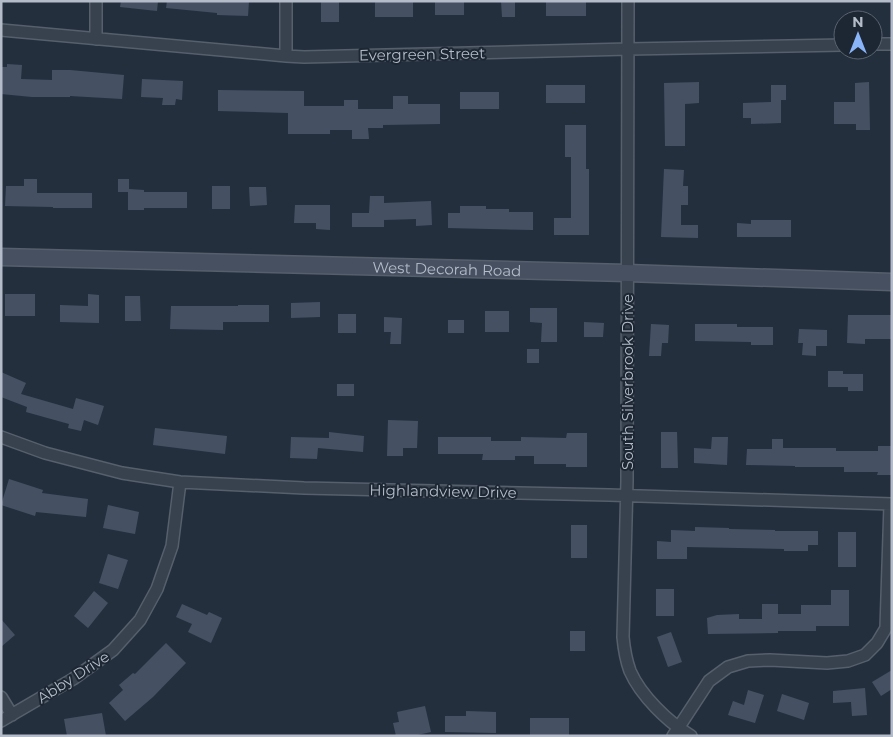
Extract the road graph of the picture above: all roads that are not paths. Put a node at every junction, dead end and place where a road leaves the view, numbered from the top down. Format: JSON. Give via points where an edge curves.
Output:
{"nodes":[{"id":1,"x":96,"y":1,"type":"edge"},
{"id":2,"x":286,"y":1,"type":"edge"},
{"id":3,"x":628,"y":1,"type":"edge"},
{"id":4,"x":1,"y":30,"type":"edge"},
{"id":5,"x":96,"y":39,"type":"junction"},
{"id":6,"x":833,"y":45,"type":"edge"},
{"id":7,"x":629,"y":49,"type":"junction"},
{"id":8,"x":286,"y":56,"type":"junction"},
{"id":9,"x":1,"y":257,"type":"edge"},
{"id":10,"x":627,"y":273,"type":"junction"},
{"id":11,"x":892,"y":282,"type":"edge"},
{"id":12,"x":1,"y":437,"type":"edge"},
{"id":13,"x":180,"y":482,"type":"junction"},
{"id":14,"x":627,"y":495,"type":"junction"},
{"id":15,"x":891,"y":504,"type":"edge"},
{"id":16,"x":1,"y":697,"type":"edge"},
{"id":17,"x":12,"y":715,"type":"junction"},
{"id":18,"x":1,"y":721,"type":"edge"},
{"id":19,"x":675,"y":732,"type":"edge"},
{"id":20,"x":691,"y":736,"type":"edge"}],
"edges":[{"from":1,"to":5,"type":"street"},
{"from":2,"to":8,"type":"street"},
{"from":3,"to":7,"type":"street","name":"South Silverbrook Drive"},
{"from":4,"to":5,"type":"street","name":"Evergreen Street"},
{"from":5,"to":8,"type":"street","name":"Evergreen Street"},
{"from":6,"to":7,"type":"street","name":"Evergreen Street"},
{"from":7,"to":8,"type":"street","name":"Evergreen Street"},
{"from":7,"to":10,"type":"street","name":"South Silverbrook Drive"},
{"from":9,"to":10,"type":"street","name":"West Decorah Road"},
{"from":10,"to":11,"type":"street","name":"West Decorah Road"},
{"from":10,"to":14,"type":"street","name":"South Silverbrook Drive"},
{"from":12,"to":13,"type":"street","name":"Highlandview Drive","via":[[45,453],[122,473]]},
{"from":13,"to":14,"type":"street","name":"Highlandview Drive"},
{"from":13,"to":17,"type":"street","name":"Abby Drive","via":[[172,546],[157,589],[140,620],[113,650],[73,679]]},
{"from":14,"to":15,"type":"street","name":"Highlandview Drive"},
{"from":14,"to":19,"type":"street","name":"South Silverbrook Drive","via":[[625,651],[630,670],[641,690]]},
{"from":15,"to":19,"type":"street","via":[[886,628],[878,643],[865,655],[848,661],[748,661],[728,667],[709,682]]},
{"from":16,"to":17,"type":"street"},
{"from":17,"to":18,"type":"street","name":"Abby Drive"},
{"from":19,"to":20,"type":"street","name":"South Silverbrook Drive"}]}
